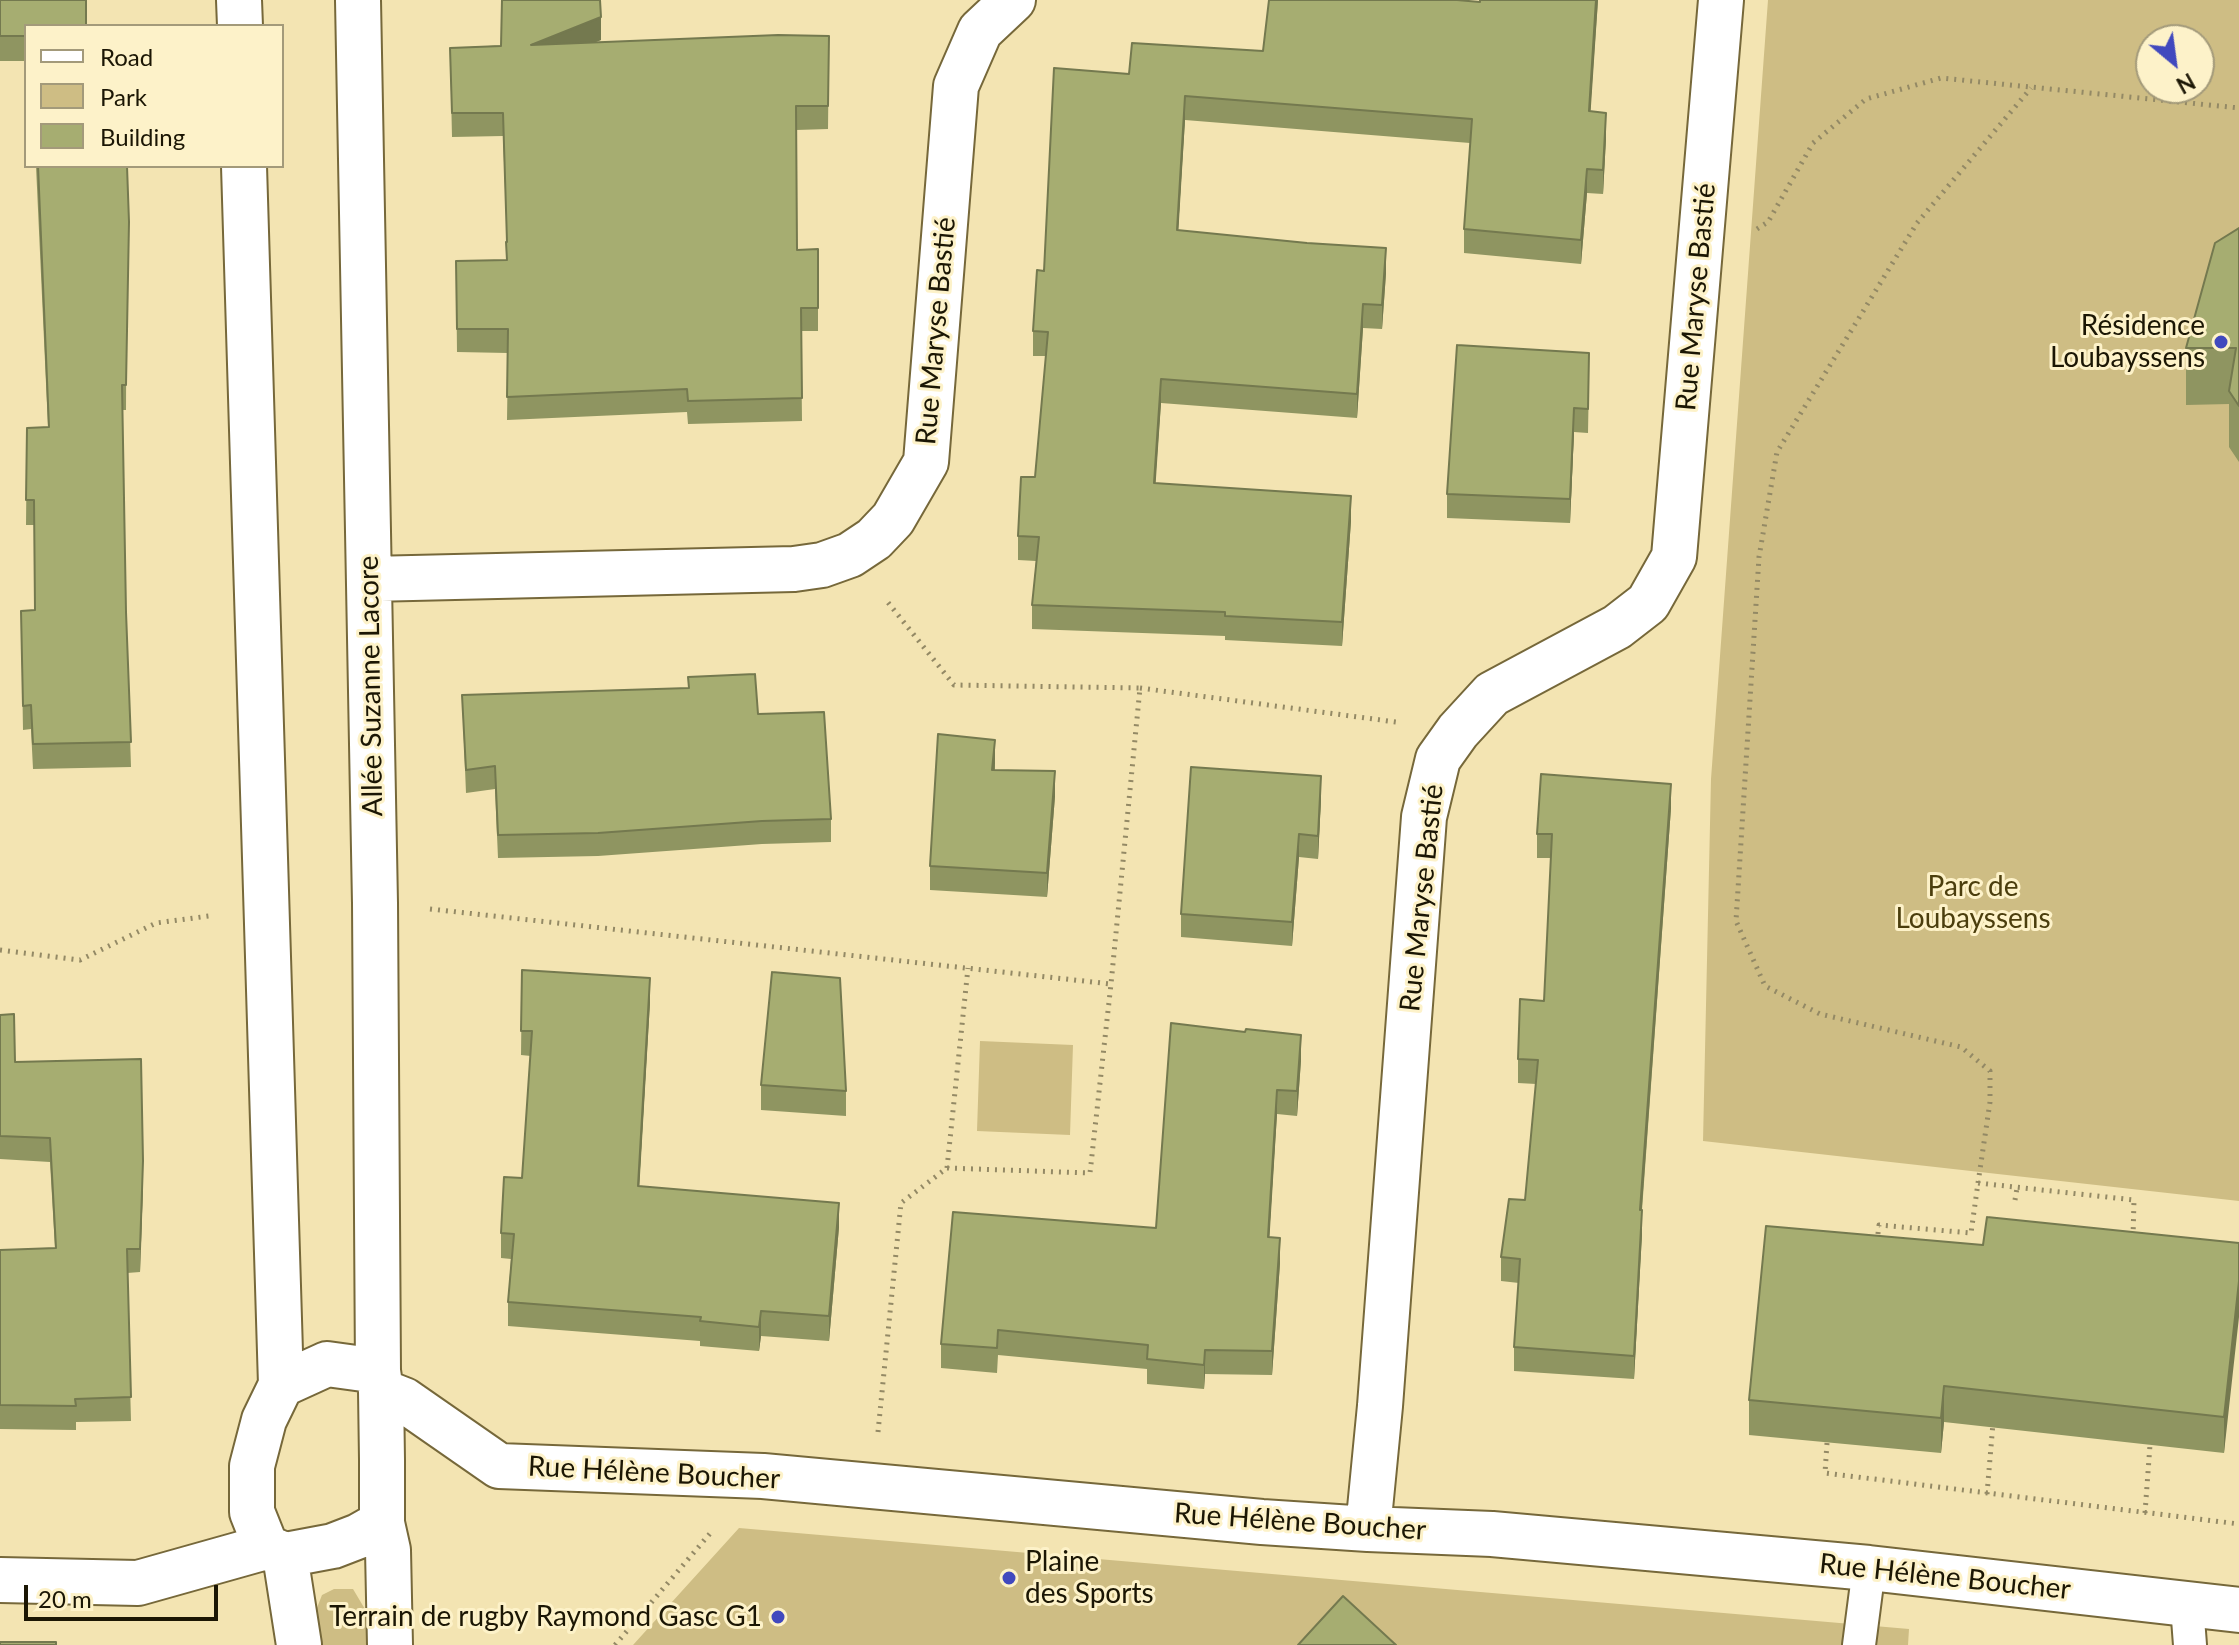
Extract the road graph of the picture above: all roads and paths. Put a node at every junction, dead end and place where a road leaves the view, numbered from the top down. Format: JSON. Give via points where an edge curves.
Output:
{"nodes":[{"id":1,"x":239,"y":0,"type":"edge"},
{"id":2,"x":358,"y":0,"type":"edge"},
{"id":3,"x":1013,"y":0,"type":"edge"},
{"id":4,"x":1721,"y":0,"type":"edge"},
{"id":5,"x":240,"y":24,"type":"edge"},
{"id":6,"x":2031,"y":88,"type":"junction"},
{"id":7,"x":2239,"y":108,"type":"edge"},
{"id":8,"x":244,"y":168,"type":"edge"},
{"id":9,"x":1698,"y":272,"type":"junction"},
{"id":10,"x":850,"y":555,"type":"junction"},
{"id":11,"x":370,"y":579,"type":"junction"},
{"id":12,"x":1140,"y":688,"type":"junction"},
{"id":13,"x":1458,"y":731,"type":"junction"},
{"id":14,"x":375,"y":903,"type":"junction"},
{"id":15,"x":267,"y":908,"type":"junction"},
{"id":16,"x":0,"y":950,"type":"edge"},
{"id":17,"x":968,"y":968,"type":"junction"},
{"id":18,"x":1111,"y":984,"type":"junction"},
{"id":19,"x":947,"y":1168,"type":"junction"},
{"id":20,"x":1978,"y":1183,"type":"junction"},
{"id":21,"x":2017,"y":1188,"type":"junction"},
{"id":22,"x":2015,"y":1200,"type":"dead end"},
{"id":23,"x":2133,"y":1240,"type":"edge"},
{"id":24,"x":1876,"y":1255,"type":"edge"},
{"id":25,"x":379,"y":1381,"type":"junction"},
{"id":26,"x":281,"y":1385,"type":"junction"},
{"id":27,"x":1994,"y":1414,"type":"edge"},
{"id":28,"x":1827,"y":1443,"type":"edge"},
{"id":29,"x":2150,"y":1445,"type":"edge"},
{"id":30,"x":763,"y":1476,"type":"junction"},
{"id":31,"x":872,"y":1487,"type":"junction"},
{"id":32,"x":1987,"y":1494,"type":"junction"},
{"id":33,"x":2145,"y":1513,"type":"junction"},
{"id":34,"x":382,"y":1523,"type":"junction"},
{"id":35,"x":2239,"y":1524,"type":"edge"},
{"id":36,"x":1368,"y":1529,"type":"junction"},
{"id":37,"x":275,"y":1551,"type":"junction"},
{"id":38,"x":1869,"y":1568,"type":"junction"},
{"id":39,"x":0,"y":1580,"type":"edge"},
{"id":40,"x":2239,"y":1610,"type":"edge"},
{"id":41,"x":2188,"y":1625,"type":"edge"},
{"id":42,"x":299,"y":1645,"type":"edge"},
{"id":43,"x":390,"y":1645,"type":"edge"},
{"id":44,"x":615,"y":1645,"type":"edge"},
{"id":45,"x":1859,"y":1645,"type":"edge"}],
"edges":[{"from":1,"to":5,"type":"street"},
{"from":2,"to":11,"type":"street","name":"Allée Suzanne Lacore"},
{"from":3,"to":10,"type":"street","name":"Rue Maryse Bastié","via":[[980,31],[956,86],[926,462],[893,519]]},
{"from":4,"to":9,"type":"street","name":"Rue Maryse Bastié"},
{"from":6,"to":7,"type":"path"},
{"from":6,"to":9,"type":"path","via":[[1941,78],[1866,99],[1813,143],[1768,222]]},
{"from":6,"to":20,"type":"path","via":[[1917,223],[1777,452],[1759,557],[1736,921],[1765,986],[1820,1014],[1961,1047],[1990,1071]]},
{"from":8,"to":15,"type":"street"},
{"from":9,"to":13,"type":"street","name":"Rue Maryse Bastié","via":[[1674,557],[1648,603],[1617,627],[1492,694]]},
{"from":10,"to":11,"type":"street","name":"Rue Maryse Bastié","via":[[794,569]]},
{"from":10,"to":12,"type":"path","via":[[954,685]]},
{"from":11,"to":14,"type":"street","name":"Allée Suzanne Lacore"},
{"from":12,"to":13,"type":"path"},
{"from":12,"to":18,"type":"path"},
{"from":13,"to":36,"type":"street","name":"Rue Maryse Bastié","via":[[1438,759],[1424,817]]},
{"from":14,"to":17,"type":"path"},
{"from":14,"to":25,"type":"street","name":"Allée Suzanne Lacore"},
{"from":15,"to":16,"type":"path","via":[[156,923],[80,960]]},
{"from":15,"to":26,"type":"street"},
{"from":17,"to":18,"type":"path"},
{"from":17,"to":19,"type":"path"},
{"from":18,"to":19,"type":"path","via":[[1090,1173]]},
{"from":19,"to":31,"type":"path","via":[[901,1203]]},
{"from":20,"to":21,"type":"path"},
{"from":20,"to":24,"type":"path","via":[[1971,1233],[1879,1225]]},
{"from":21,"to":22,"type":"path"},
{"from":21,"to":23,"type":"path","via":[[2134,1200]]},
{"from":25,"to":26,"type":"street","via":[[327,1364]]},
{"from":25,"to":30,"type":"street","name":"Rue Hélène Boucher","via":[[499,1466]]},
{"from":25,"to":34,"type":"street"},
{"from":26,"to":37,"type":"street","via":[[264,1420],[252,1466],[252,1512]]},
{"from":27,"to":32,"type":"path"},
{"from":28,"to":32,"type":"path","via":[[1825,1473]]},
{"from":29,"to":33,"type":"path"},
{"from":30,"to":31,"type":"street","name":"Rue Hélène Boucher"},
{"from":30,"to":44,"type":"path"},
{"from":31,"to":36,"type":"street","name":"Rue Hélène Boucher"},
{"from":32,"to":33,"type":"path"},
{"from":33,"to":35,"type":"path"},
{"from":34,"to":37,"type":"street","via":[[333,1546]]},
{"from":34,"to":43,"type":"street","via":[[388,1550]]},
{"from":36,"to":38,"type":"street","name":"Rue Hélène Boucher","via":[[1492,1534]]},
{"from":37,"to":39,"type":"street","via":[[138,1583]]},
{"from":37,"to":42,"type":"street"},
{"from":38,"to":41,"type":"street","name":"Rue Hélène Boucher"},
{"from":38,"to":45,"type":"lane"},
{"from":40,"to":41,"type":"street","name":"Rue Hélène Boucher"}]}
